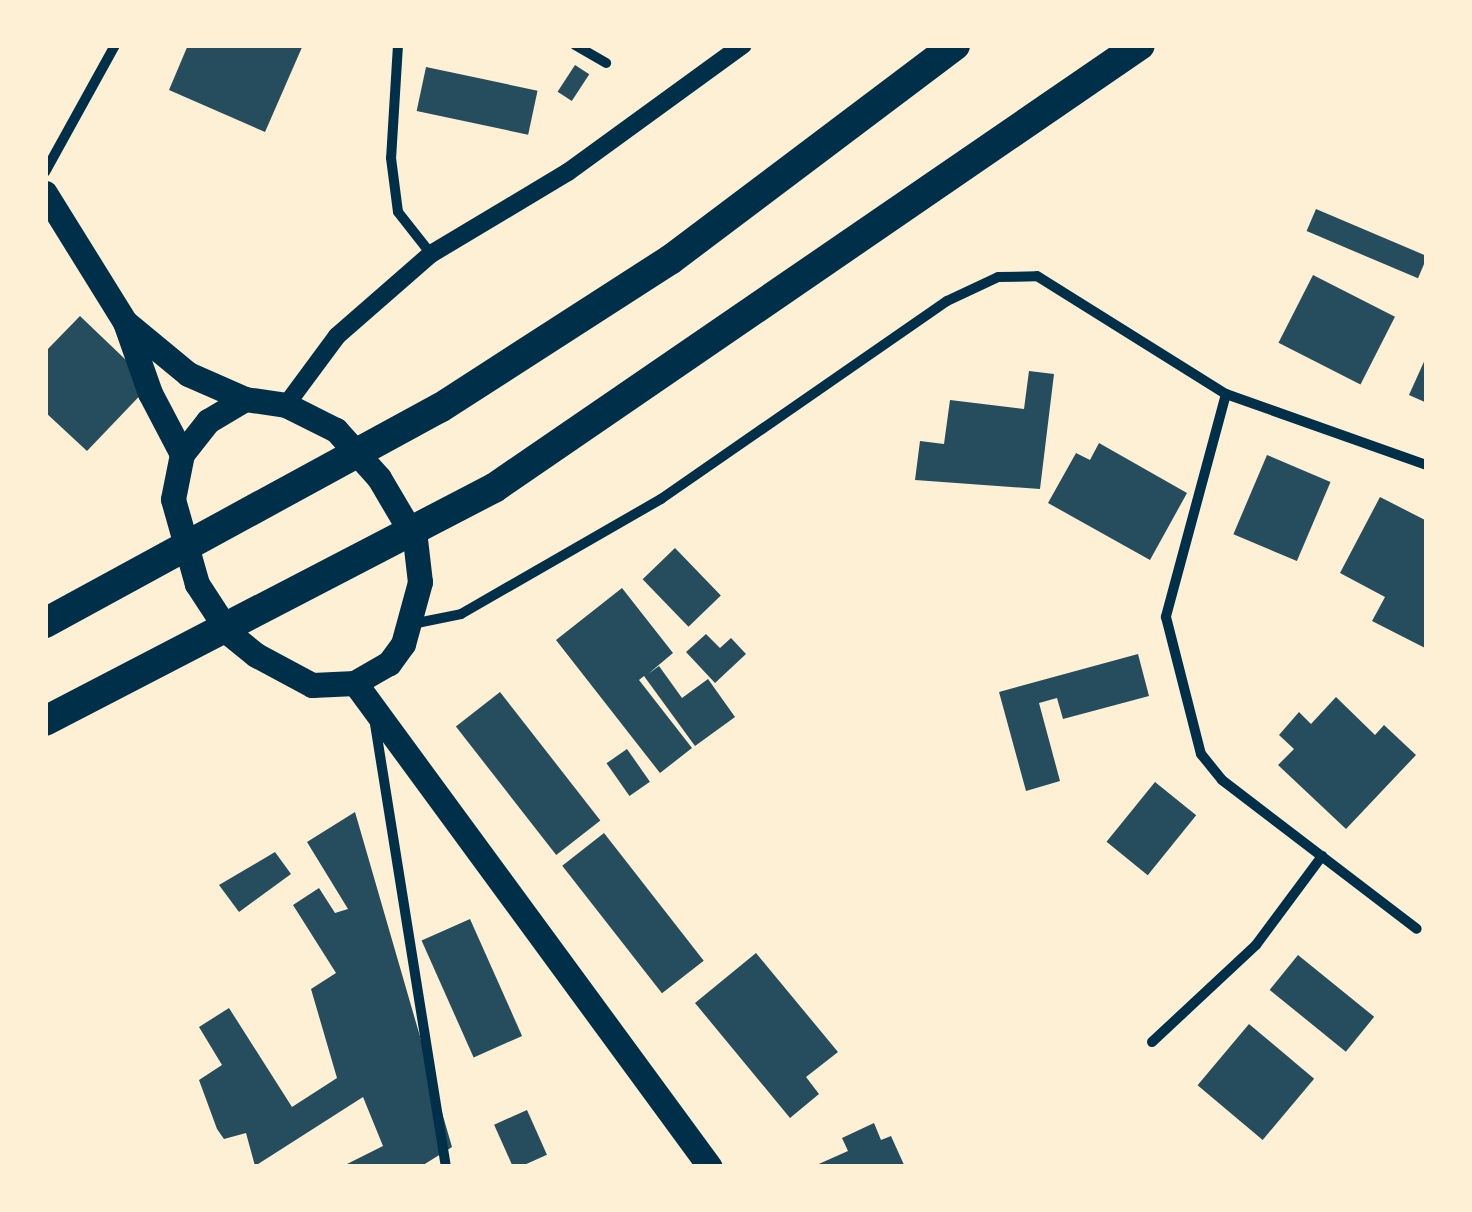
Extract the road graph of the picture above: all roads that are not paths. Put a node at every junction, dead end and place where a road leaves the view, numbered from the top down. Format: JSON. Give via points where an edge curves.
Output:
{"nodes":[{"id":1,"x":115,"y":45,"type":"edge"},
{"id":2,"x":398,"y":45,"type":"edge"},
{"id":3,"x":575,"y":45,"type":"edge"},
{"id":4,"x":743,"y":45,"type":"edge"},
{"id":5,"x":955,"y":45,"type":"edge"},
{"id":6,"x":1140,"y":45,"type":"edge"},
{"id":7,"x":606,"y":63,"type":"dead end"},
{"id":8,"x":45,"y":172,"type":"edge"},
{"id":9,"x":45,"y":193,"type":"edge"},
{"id":10,"x":431,"y":254,"type":"junction"},
{"id":11,"x":125,"y":322,"type":"junction"},
{"id":12,"x":1226,"y":394,"type":"junction"},
{"id":13,"x":245,"y":399,"type":"junction"},
{"id":14,"x":286,"y":405,"type":"junction"},
{"id":15,"x":182,"y":454,"type":"junction"},
{"id":16,"x":1427,"y":465,"type":"edge"},
{"id":17,"x":45,"y":623,"type":"edge"},
{"id":18,"x":412,"y":624,"type":"junction"},
{"id":19,"x":355,"y":683,"type":"junction"},
{"id":20,"x":374,"y":717,"type":"junction"},
{"id":21,"x":45,"y":721,"type":"edge"},
{"id":22,"x":1322,"y":856,"type":"junction"},
{"id":23,"x":1417,"y":929,"type":"dead end"},
{"id":24,"x":1152,"y":1042,"type":"dead end"},
{"id":25,"x":446,"y":1167,"type":"edge"},
{"id":26,"x":710,"y":1167,"type":"edge"}],
"edges":[{"from":1,"to":8,"type":"street"},
{"from":2,"to":10,"type":"street","via":[[392,158],[398,212]]},
{"from":3,"to":7,"type":"street"},
{"from":4,"to":10,"type":"street","via":[[568,172]]},
{"from":5,"to":17,"type":"highway","via":[[670,260],[440,408]]},
{"from":6,"to":21,"type":"highway","via":[[494,488]]},
{"from":9,"to":11,"type":"main road"},
{"from":10,"to":14,"type":"street","via":[[337,336]]},
{"from":11,"to":13,"type":"main road","via":[[158,355]]},
{"from":11,"to":15,"type":"main road","via":[[150,393]]},
{"from":12,"to":16,"type":"street"},
{"from":12,"to":18,"type":"street","via":[[1061,286],[1037,276],[998,277],[947,301],[661,499],[461,614]]},
{"from":12,"to":22,"type":"street","via":[[1166,617],[1201,754],[1222,780]]},
{"from":13,"to":14,"type":"main road"},
{"from":13,"to":15,"type":"main road","via":[[208,420]]},
{"from":14,"to":18,"type":"main road","via":[[336,430],[379,478],[415,540],[420,582]]},
{"from":15,"to":19,"type":"main road","via":[[173,498],[197,584],[229,633],[312,685]]},
{"from":18,"to":19,"type":"main road","via":[[389,663]]},
{"from":19,"to":20,"type":"main road"},
{"from":20,"to":25,"type":"street"},
{"from":20,"to":26,"type":"main road"},
{"from":22,"to":23,"type":"street"},
{"from":22,"to":24,"type":"street","via":[[1256,945]]}]}
